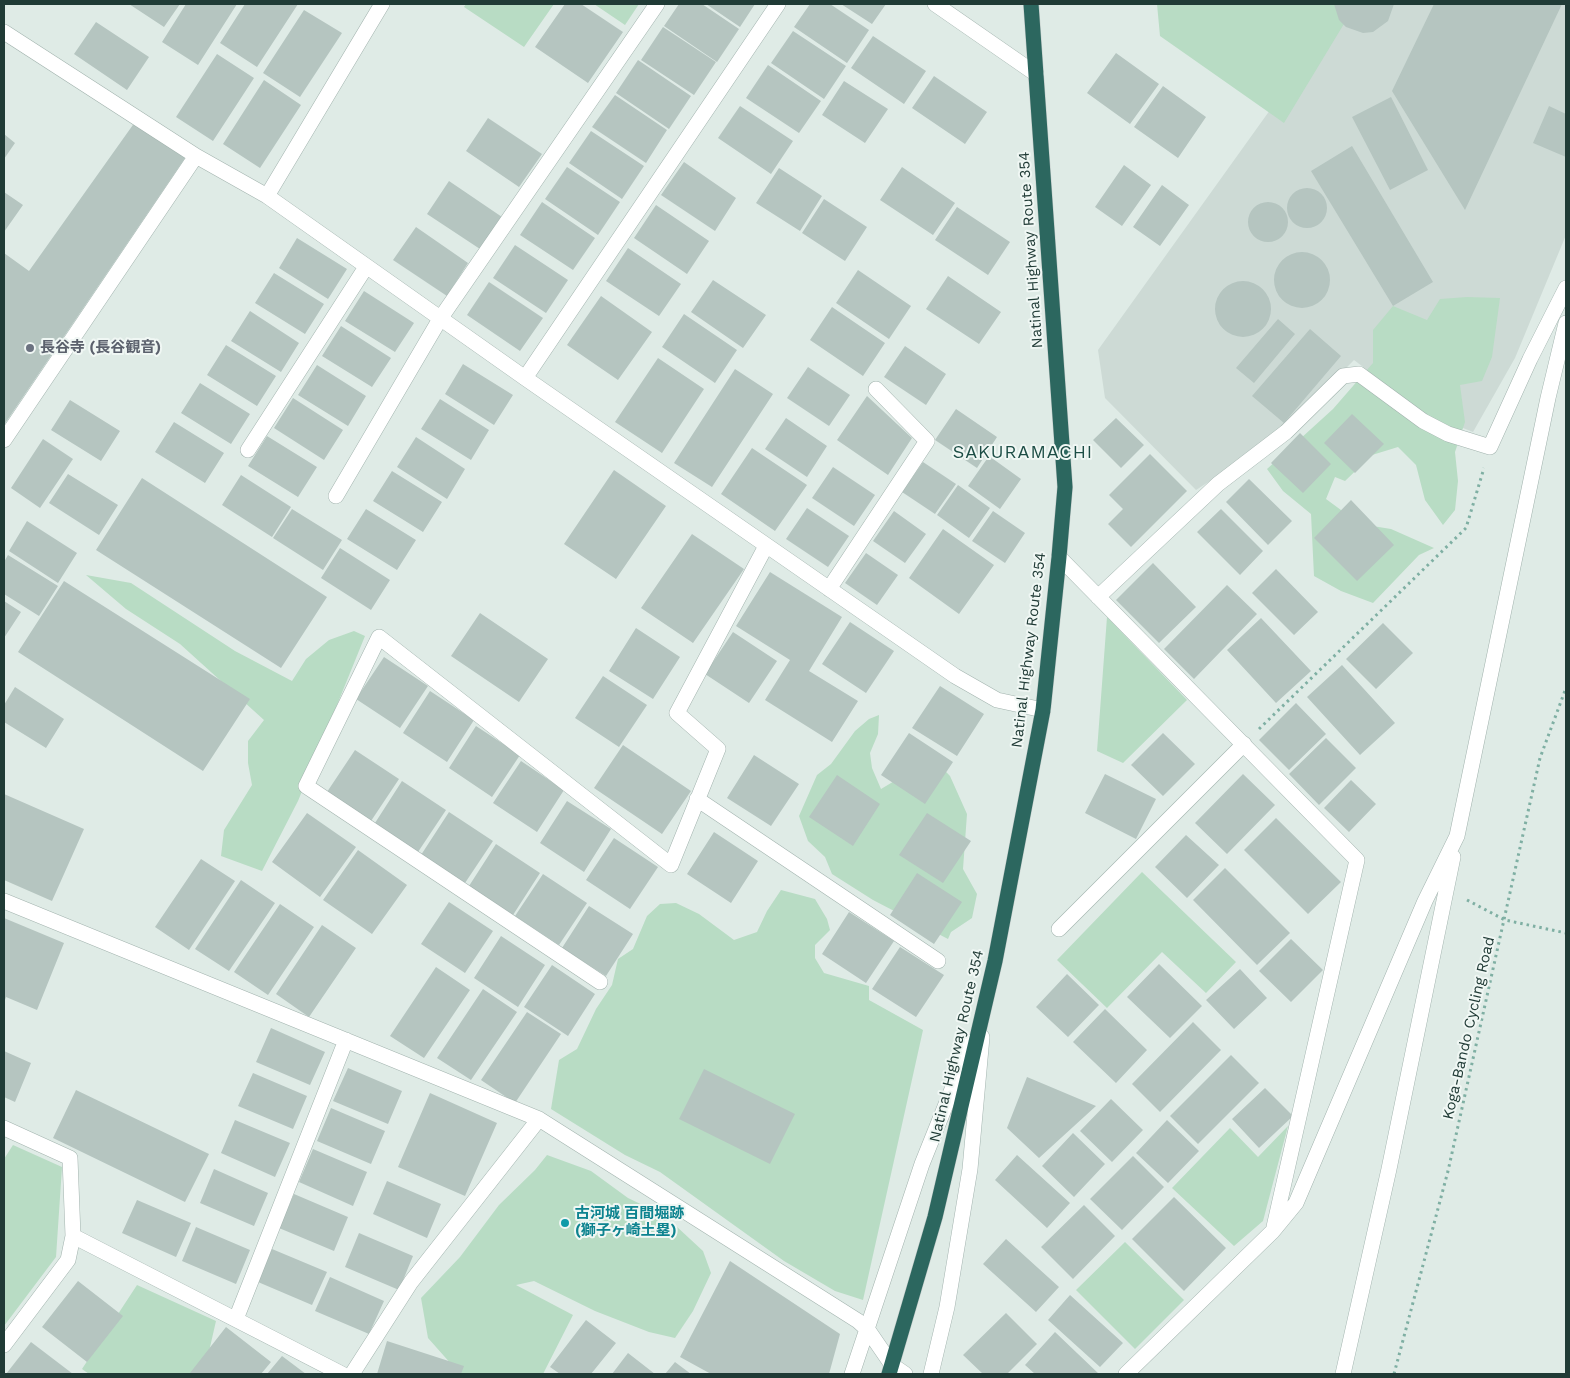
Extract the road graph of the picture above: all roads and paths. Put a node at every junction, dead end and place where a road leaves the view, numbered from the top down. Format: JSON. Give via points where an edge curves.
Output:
{"nodes":[{"id":1,"x":382,"y":4,"type":"edge"},
{"id":2,"x":657,"y":4,"type":"edge"},
{"id":3,"x":778,"y":4,"type":"edge"},
{"id":4,"x":935,"y":4,"type":"edge"},
{"id":5,"x":1031,"y":4,"type":"edge"},
{"id":6,"x":4,"y":32,"type":"edge"},
{"id":7,"x":1036,"y":74,"type":"junction"},
{"id":8,"x":196,"y":156,"type":"junction"},
{"id":9,"x":267,"y":196,"type":"junction"},
{"id":10,"x":366,"y":267,"type":"junction"},
{"id":11,"x":1566,"y":288,"type":"edge"},
{"id":12,"x":440,"y":319,"type":"junction"},
{"id":13,"x":1566,"y":323,"type":"edge"},
{"id":14,"x":525,"y":378,"type":"junction"},
{"id":15,"x":876,"y":389,"type":"dead end"},
{"id":16,"x":4,"y":440,"type":"edge"},
{"id":17,"x":1490,"y":447,"type":"junction"},
{"id":18,"x":248,"y":450,"type":"dead end"},
{"id":19,"x":336,"y":496,"type":"dead end"},
{"id":20,"x":766,"y":546,"type":"junction"},
{"id":21,"x":1059,"y":557,"type":"junction"},
{"id":22,"x":828,"y":589,"type":"junction"},
{"id":23,"x":1098,"y":597,"type":"junction"},
{"id":24,"x":1566,"y":688,"type":"edge"},
{"id":25,"x":1043,"y":710,"type":"junction"},
{"id":26,"x":1244,"y":744,"type":"junction"},
{"id":27,"x":698,"y":799,"type":"junction"},
{"id":28,"x":1457,"y":836,"type":"junction"},
{"id":29,"x":1462,"y":898,"type":"dead end"},
{"id":30,"x":4,"y":901,"type":"edge"},
{"id":31,"x":1505,"y":920,"type":"junction"},
{"id":32,"x":1059,"y":929,"type":"dead end"},
{"id":33,"x":1566,"y":934,"type":"edge"},
{"id":34,"x":938,"y":961,"type":"dead end"},
{"id":35,"x":600,"y":982,"type":"dead end"},
{"id":36,"x":984,"y":1010,"type":"junction"},
{"id":37,"x":346,"y":1040,"type":"junction"},
{"id":38,"x":539,"y":1119,"type":"junction"},
{"id":39,"x":4,"y":1128,"type":"edge"},
{"id":40,"x":1273,"y":1230,"type":"junction"},
{"id":41,"x":73,"y":1236,"type":"junction"},
{"id":42,"x":236,"y":1319,"type":"junction"},
{"id":43,"x":868,"y":1330,"type":"junction"},
{"id":44,"x":4,"y":1345,"type":"edge"},
{"id":45,"x":890,"y":1369,"type":"edge"},
{"id":46,"x":342,"y":1374,"type":"edge"},
{"id":47,"x":352,"y":1374,"type":"edge"},
{"id":48,"x":852,"y":1374,"type":"edge"},
{"id":49,"x":905,"y":1374,"type":"edge"},
{"id":50,"x":931,"y":1374,"type":"edge"},
{"id":51,"x":1126,"y":1374,"type":"edge"},
{"id":52,"x":1343,"y":1374,"type":"edge"},
{"id":53,"x":1394,"y":1374,"type":"edge"}],
"edges":[{"from":1,"to":9,"type":"street"},
{"from":2,"to":12,"type":"street"},
{"from":3,"to":14,"type":"street"},
{"from":4,"to":7,"type":"street"},
{"from":5,"to":7,"type":"highway","name":"Natinal Highway Route 354"},
{"from":6,"to":8,"type":"street"},
{"from":7,"to":21,"type":"highway","name":"Natinal Highway Route 354","via":[[1065,487]]},
{"from":8,"to":9,"type":"street"},
{"from":8,"to":16,"type":"street"},
{"from":9,"to":10,"type":"street"},
{"from":10,"to":12,"type":"street"},
{"from":10,"to":18,"type":"street"},
{"from":11,"to":17,"type":"street"},
{"from":12,"to":14,"type":"street"},
{"from":12,"to":19,"type":"street"},
{"from":13,"to":28,"type":"street"},
{"from":14,"to":20,"type":"street"},
{"from":15,"to":22,"type":"street","via":[[927,441]]},
{"from":17,"to":23,"type":"street","via":[[1448,434],[1423,421],[1359,374],[1342,376],[1286,432],[1218,484]]},
{"from":17,"to":26,"type":"path","via":[[1466,528]]},
{"from":20,"to":22,"type":"street"},
{"from":20,"to":27,"type":"street","via":[[677,713],[718,749]]},
{"from":21,"to":23,"type":"street"},
{"from":21,"to":25,"type":"highway","name":"Natinal Highway Route 354"},
{"from":22,"to":25,"type":"street","via":[[955,676],[997,700]]},
{"from":23,"to":26,"type":"street"},
{"from":24,"to":31,"type":"path","name":"Koga-Bando Cycling Road","via":[[1540,758]]},
{"from":25,"to":36,"type":"highway","name":"Natinal Highway Route 354"},
{"from":26,"to":32,"type":"street"},
{"from":26,"to":40,"type":"street","via":[[1357,860]]},
{"from":27,"to":34,"type":"street"},
{"from":27,"to":35,"type":"street","via":[[671,866],[379,637],[306,786]]},
{"from":28,"to":40,"type":"street","via":[[1425,901],[1296,1203]]},
{"from":28,"to":52,"type":"street","via":[[1389,1169]]},
{"from":29,"to":31,"type":"path"},
{"from":30,"to":37,"type":"street"},
{"from":31,"to":33,"type":"path"},
{"from":31,"to":53,"type":"path","name":"Koga-Bando Cycling Road","via":[[1448,1171]]},
{"from":36,"to":43,"type":"street","via":[[922,1164]]},
{"from":36,"to":45,"type":"highway","name":"Natinal Highway Route 354","via":[[935,1217]]},
{"from":36,"to":50,"type":"street","via":[[970,1169],[947,1307]]},
{"from":37,"to":38,"type":"street"},
{"from":37,"to":42,"type":"street"},
{"from":38,"to":43,"type":"street"},
{"from":38,"to":47,"type":"street","via":[[411,1282]]},
{"from":39,"to":41,"type":"street","via":[[70,1158]]},
{"from":40,"to":51,"type":"street"},
{"from":41,"to":42,"type":"street"},
{"from":41,"to":44,"type":"street","via":[[68,1260]]},
{"from":42,"to":46,"type":"street"},
{"from":43,"to":45,"type":"street"},
{"from":43,"to":48,"type":"street"},
{"from":45,"to":49,"type":"street"}]}
